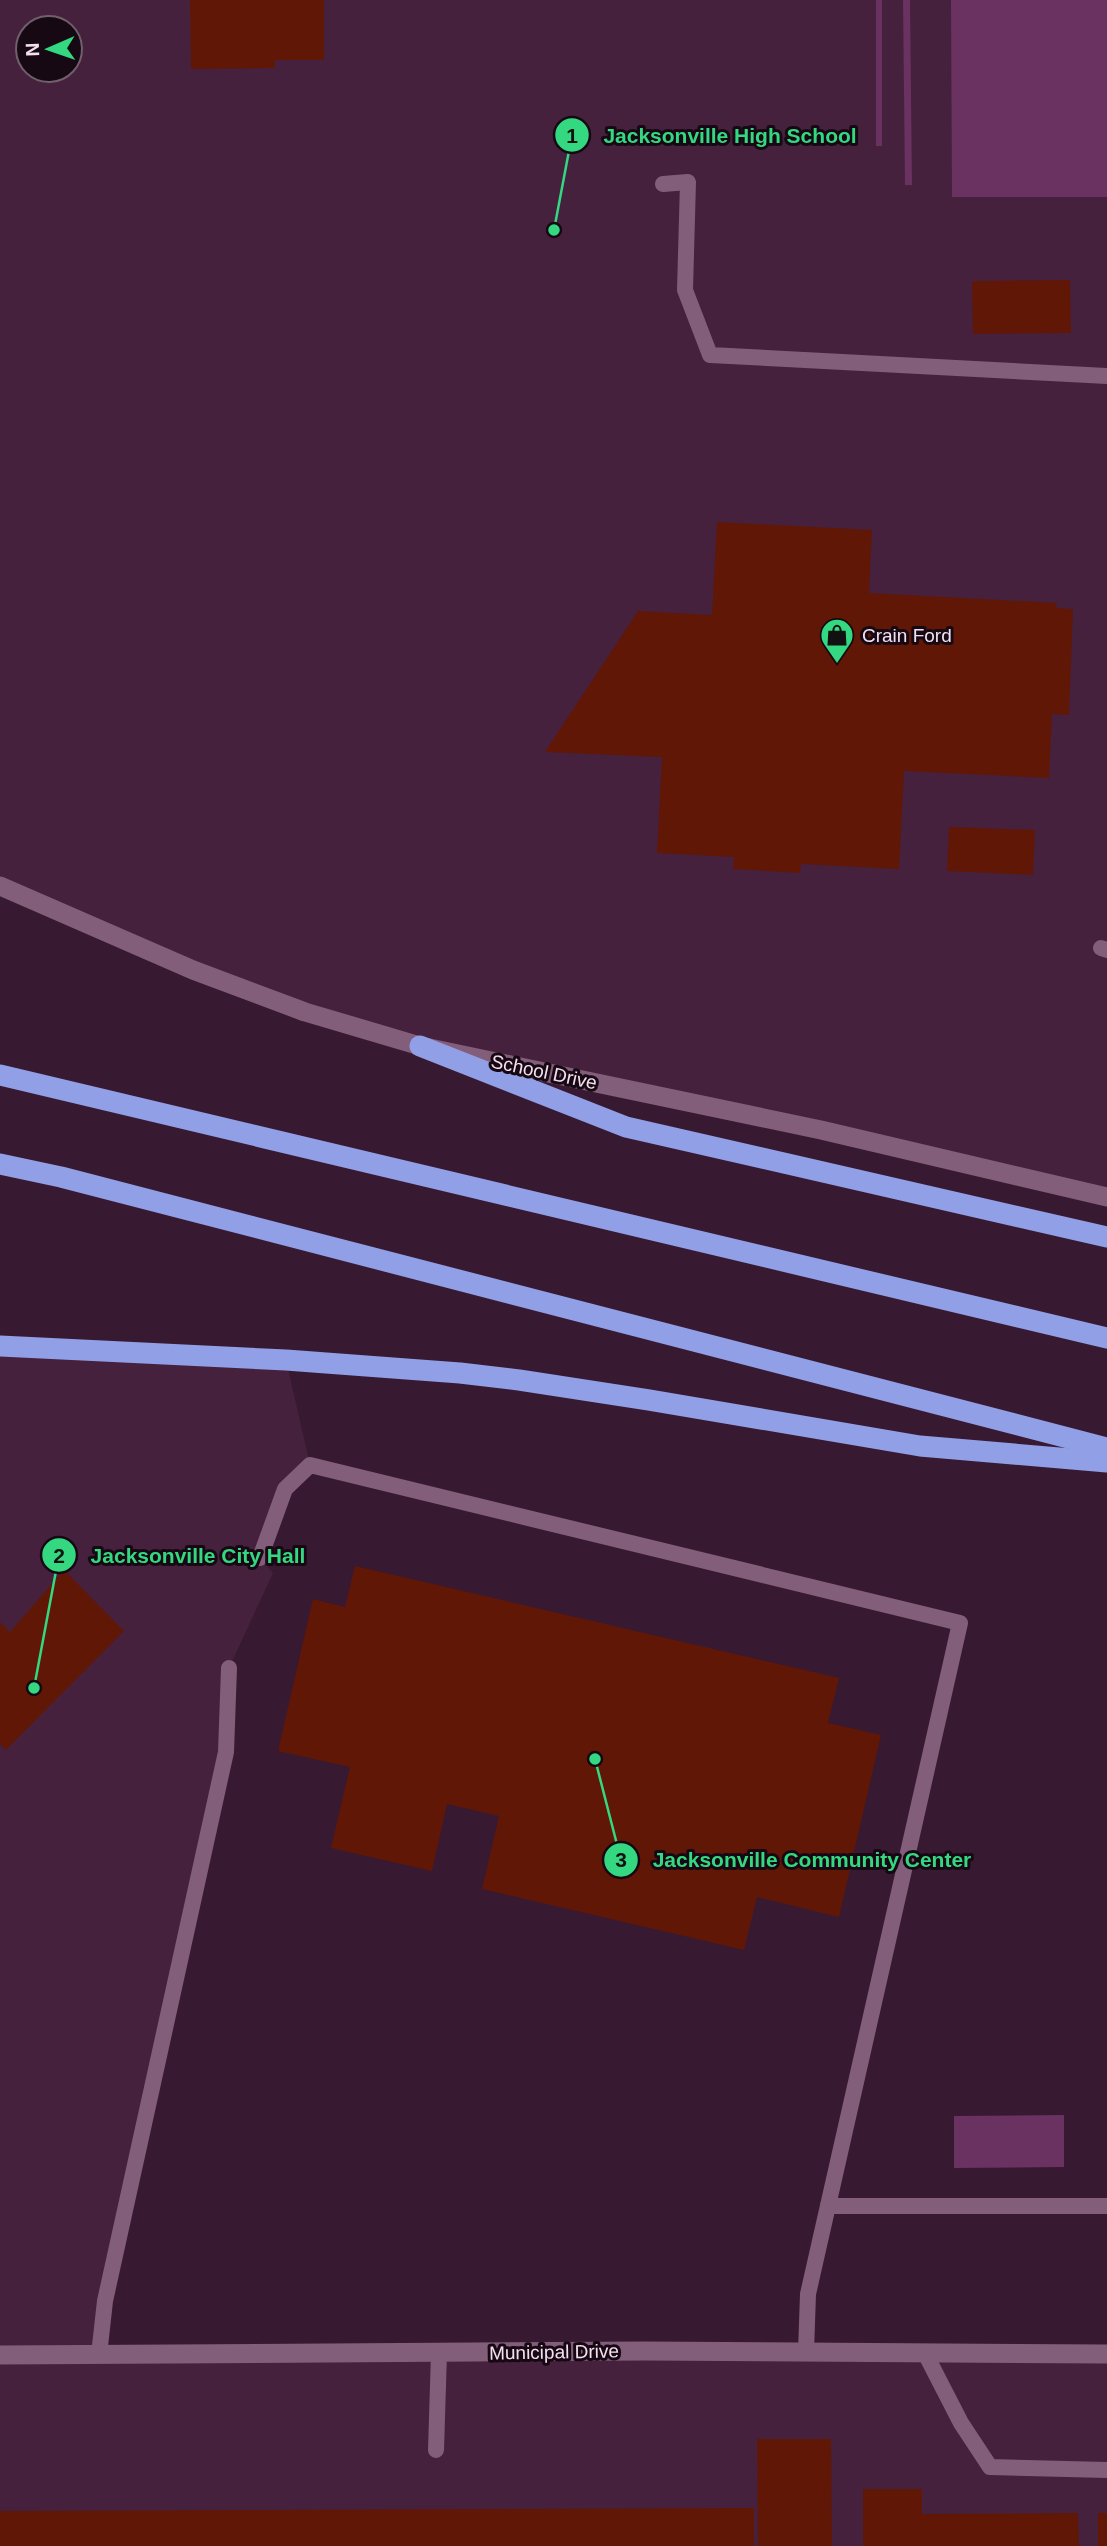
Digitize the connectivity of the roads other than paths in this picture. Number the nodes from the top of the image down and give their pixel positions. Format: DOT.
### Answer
graph roads {
  1 [pos="663,184"];
  2 [pos="1107,376"];
  3 [pos="0,886"];
  4 [pos="420,1046"];
  5 [pos="0,1075"];
  6 [pos="0,1164"];
  7 [pos="1107,1197"];
  8 [pos="1107,1237"];
  9 [pos="1107,1338"];
  10 [pos="0,1346"];
  11 [pos="1107,1448"];
  12 [pos="1107,1462"];
  13 [pos="260,1558"];
  14 [pos="229,1668"];
  15 [pos="828,2206"];
  16 [pos="1107,2206"];
  17 [pos="806,2352"];
  18 [pos="439,2353"];
  19 [pos="925,2353"];
  20 [pos="1107,2354"];
  21 [pos="0,2355"];
  22 [pos="99,2355"];
  23 [pos="436,2450"];
  24 [pos="1107,2470"];
  1 -- 2 [label="lane"];
  3 -- 4 [label="street, School Drive"];
  4 -- 7 [label="street, School Drive"];
  4 -- 8 [label="highway"];
  5 -- 9 [label="highway"];
  6 -- 11 [label="highway"];
  10 -- 12 [label="highway"];
  13 -- 15 [label="lane"];
  14 -- 22 [label="lane"];
  15 -- 16 [label="lane"];
  15 -- 17 [label="lane"];
  17 -- 18 [label="street, Municipal Drive"];
  17 -- 19 [label="street, Municipal Drive"];
  18 -- 22 [label="street, Municipal Drive"];
  18 -- 23 [label="lane"];
  19 -- 20 [label="street, Municipal Drive"];
  19 -- 24 [label="lane"];
  21 -- 22 [label="street, Municipal Drive"];
}
